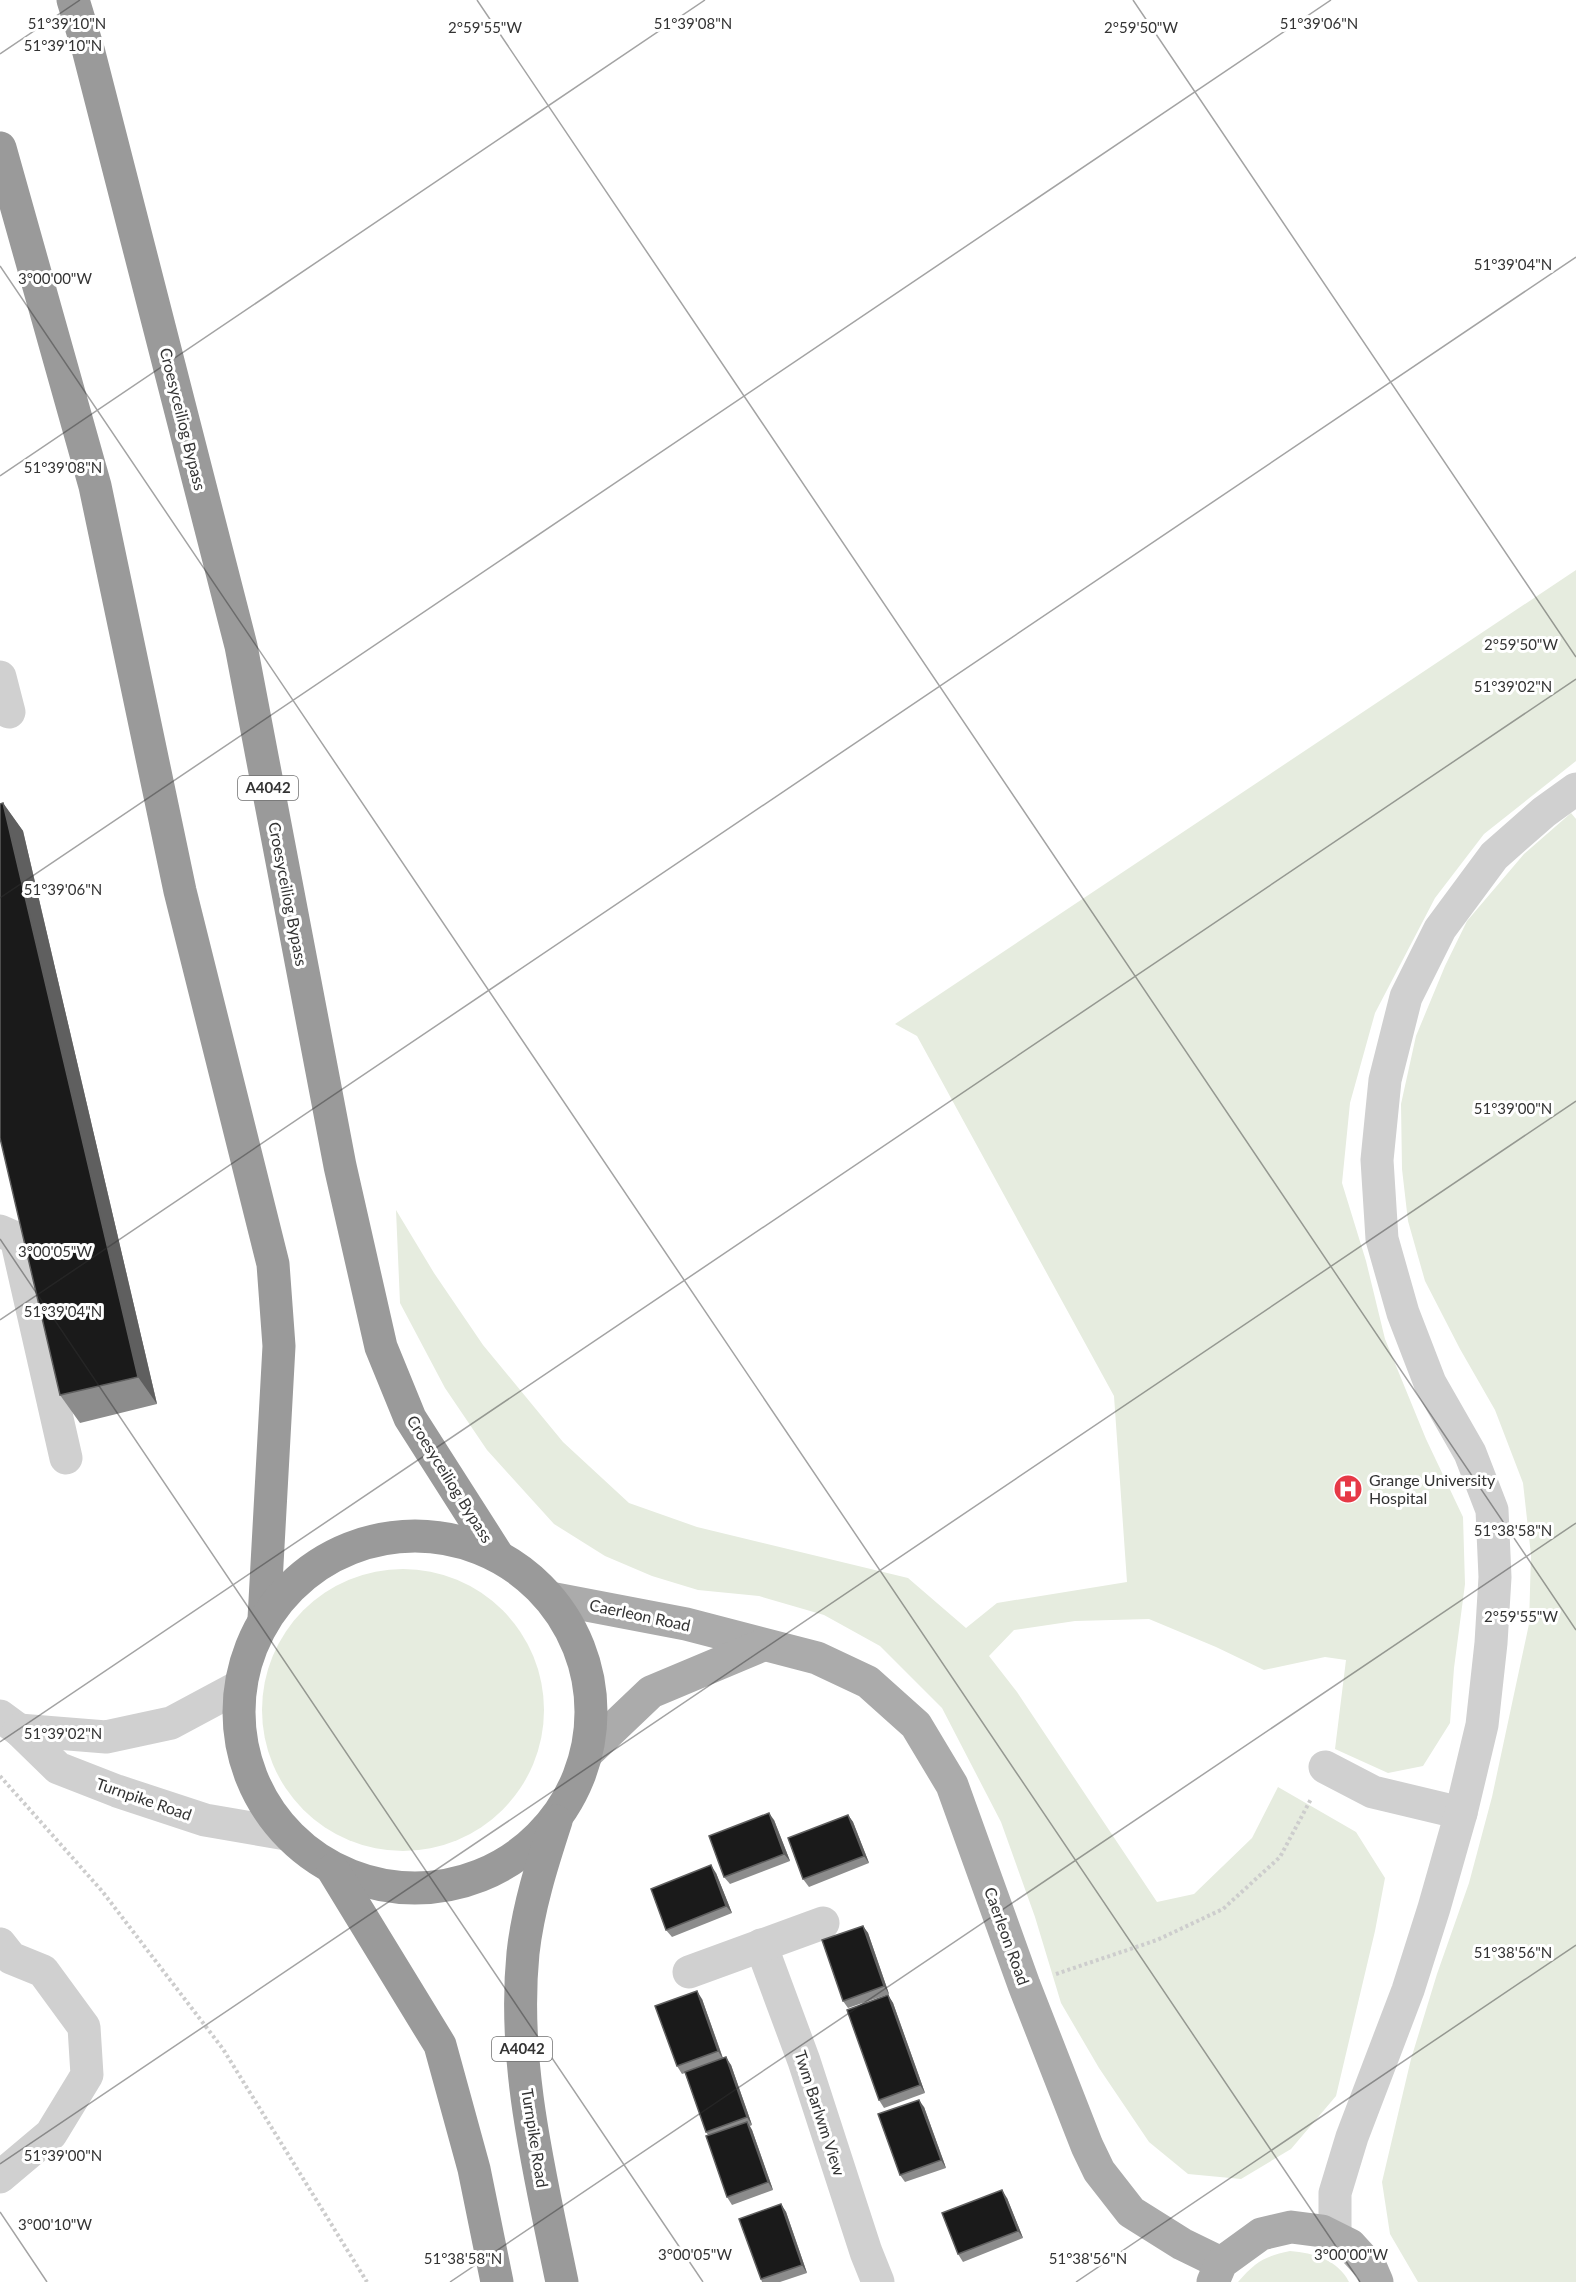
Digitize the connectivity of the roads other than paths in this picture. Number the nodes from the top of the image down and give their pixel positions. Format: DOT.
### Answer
graph roads {
  1 [pos="73,0"];
  2 [pos="0,148"];
  3 [pos="0,677"];
  4 [pos="9,712"];
  5 [pos="1576,789"];
  6 [pos="0,1231"];
  7 [pos="66,1458"];
  8 [pos="498,1556"];
  9 [pos="550,1598"];
  10 [pos="264,1619"];
  11 [pos="763,1645"];
  12 [pos="240,1686"];
  13 [pos="9,1723"];
  14 [pos="588,1752"];
  15 [pos="1325,1767"];
  16 [pos="1461,1813"];
  17 [pos="558,1816"];
  18 [pos="286,1834"];
  19 [pos="333,1870"];
  20 [pos="823,1923"];
  21 [pos="0,1944"];
  22 [pos="761,1945"];
  23 [pos="689,1972"];
  24 [pos="0,2177"];
  25 [pos="1335,2238"];
  26 [pos="1217,2272"];
  27 [pos="497,2282"];
  28 [pos="562,2282"];
  29 [pos="878,2282"];
  30 [pos="1377,2282"];
  1 -- 8 [label="highway, Croesyceiliog Bypass / A4042"];
  2 -- 10 [label="highway"];
  3 -- 4 [label="street"];
  5 -- 16 [label="street"];
  6 -- 7 [label="street"];
  8 -- 9 [label="highway"];
  8 -- 10 [label="highway"];
  9 -- 11 [label="main road, Caerleon Road"];
  9 -- 14 [label="highway"];
  10 -- 12 [label="highway"];
  11 -- 14 [label="main road"];
  11 -- 26 [label="main road, Caerleon Road"];
  12 -- 13 [label="street, Turnpike Road"];
  12 -- 18 [label="highway"];
  13 -- 18 [label="street, Turnpike Road"];
  14 -- 17 [label="highway"];
  15 -- 16 [label="street"];
  16 -- 25 [label="street"];
  17 -- 19 [label="highway"];
  17 -- 28 [label="highway, Turnpike Road / A4042"];
  18 -- 19 [label="highway"];
  19 -- 27 [label="highway"];
  20 -- 22 [label="street"];
  21 -- 24 [label="street"];
  22 -- 23 [label="street"];
  22 -- 29 [label="street, Twm Barlwm View"];
  25 -- 26 [label="main road, Caerleon Road"];
  25 -- 30 [label="main road, Caerleon Road"];
}
